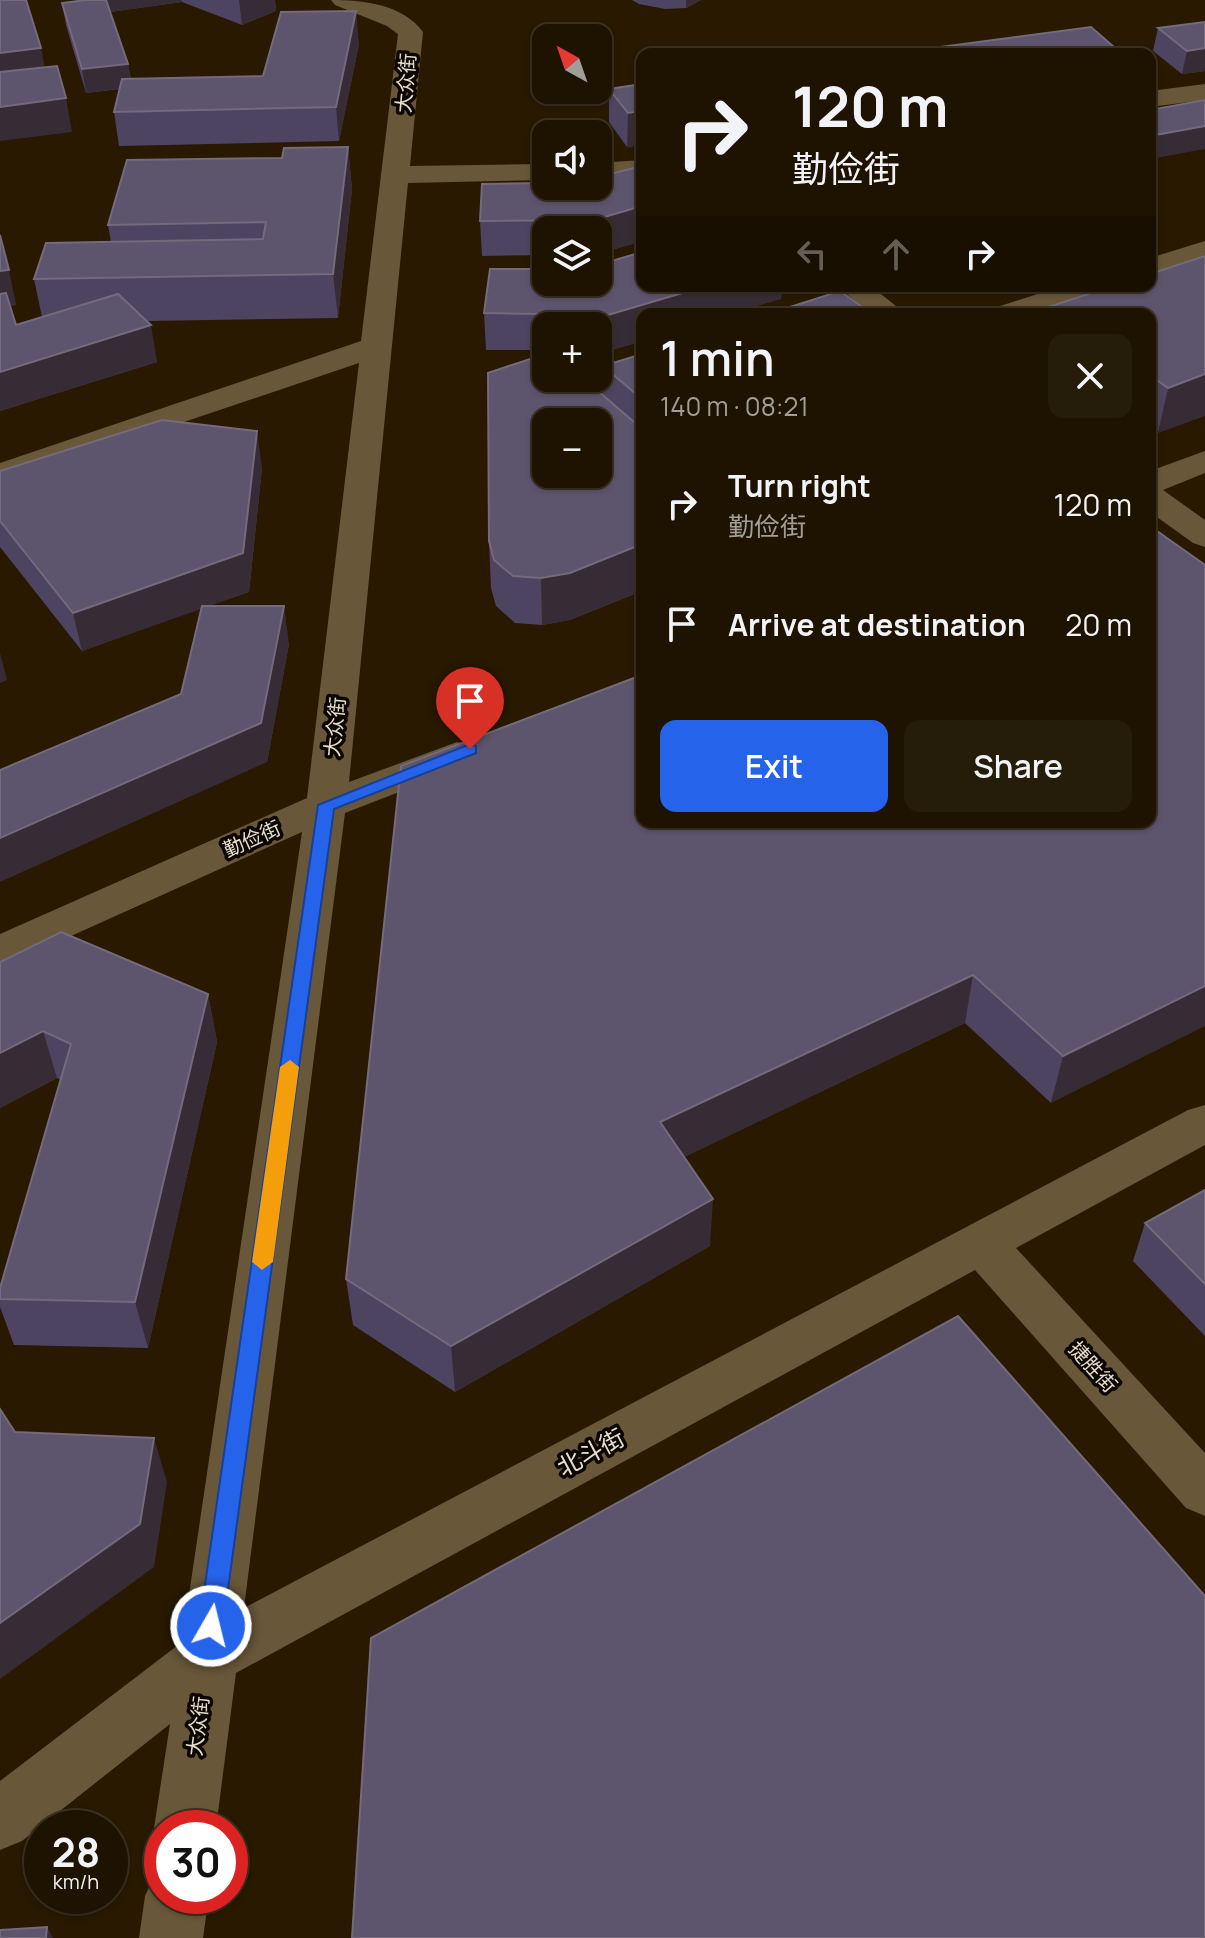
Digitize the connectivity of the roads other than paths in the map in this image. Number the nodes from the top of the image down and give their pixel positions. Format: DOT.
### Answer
graph roads {
  1 [pos="343,0"];
  2 [pos="1205,92"];
  3 [pos="1156,98"];
  4 [pos="636,168"];
  5 [pos="612,170"];
  6 [pos="532,172"];
  7 [pos="397,175"];
  8 [pos="1205,250"];
  9 [pos="1156,266"];
  10 [pos="860,292"];
  11 [pos="1073,292"];
  12 [pos="883,308"];
  13 [pos="1024,308"];
  14 [pos="375,347"];
  15 [pos="1205,461"];
  16 [pos="0,474"];
  17 [pos="1156,481"];
  18 [pos="1156,500"];
  19 [pos="1205,536"];
  20 [pos="499,738"];
  21 [pos="326,805"];
  22 [pos="0,952"];
  23 [pos="1205,1123"];
  24 [pos="981,1243"];
  25 [pos="1205,1491"];
  26 [pos="207,1658"];
  27 [pos="187,1810"];
  28 [pos="0,1819"];
  29 [pos="174,1914"];
  30 [pos="171,1938"];
  1 -- 7 [label="street, 大众街"];
  2 -- 3 [label="street"];
  4 -- 5 [label="street"];
  6 -- 7 [label="street"];
  7 -- 14 [label="street, 大众街"];
  8 -- 9 [label="street"];
  10 -- 12 [label="street"];
  11 -- 13 [label="street"];
  14 -- 16 [label="street"];
  14 -- 21 [label="street, 大众街"];
  15 -- 17 [label="street"];
  18 -- 19 [label="street"];
  20 -- 21 [label="street, 勤俭街"];
  21 -- 22 [label="street, 勤俭街"];
  21 -- 26 [label="street, 大众街"];
  23 -- 24 [label="street, 北斗街"];
  24 -- 25 [label="street, 捷胜街"];
  24 -- 26 [label="street, 北斗街"];
  26 -- 27 [label="street, 大众街"];
  26 -- 28 [label="street, 北斗街"];
  29 -- 30 [label="street"];
}
